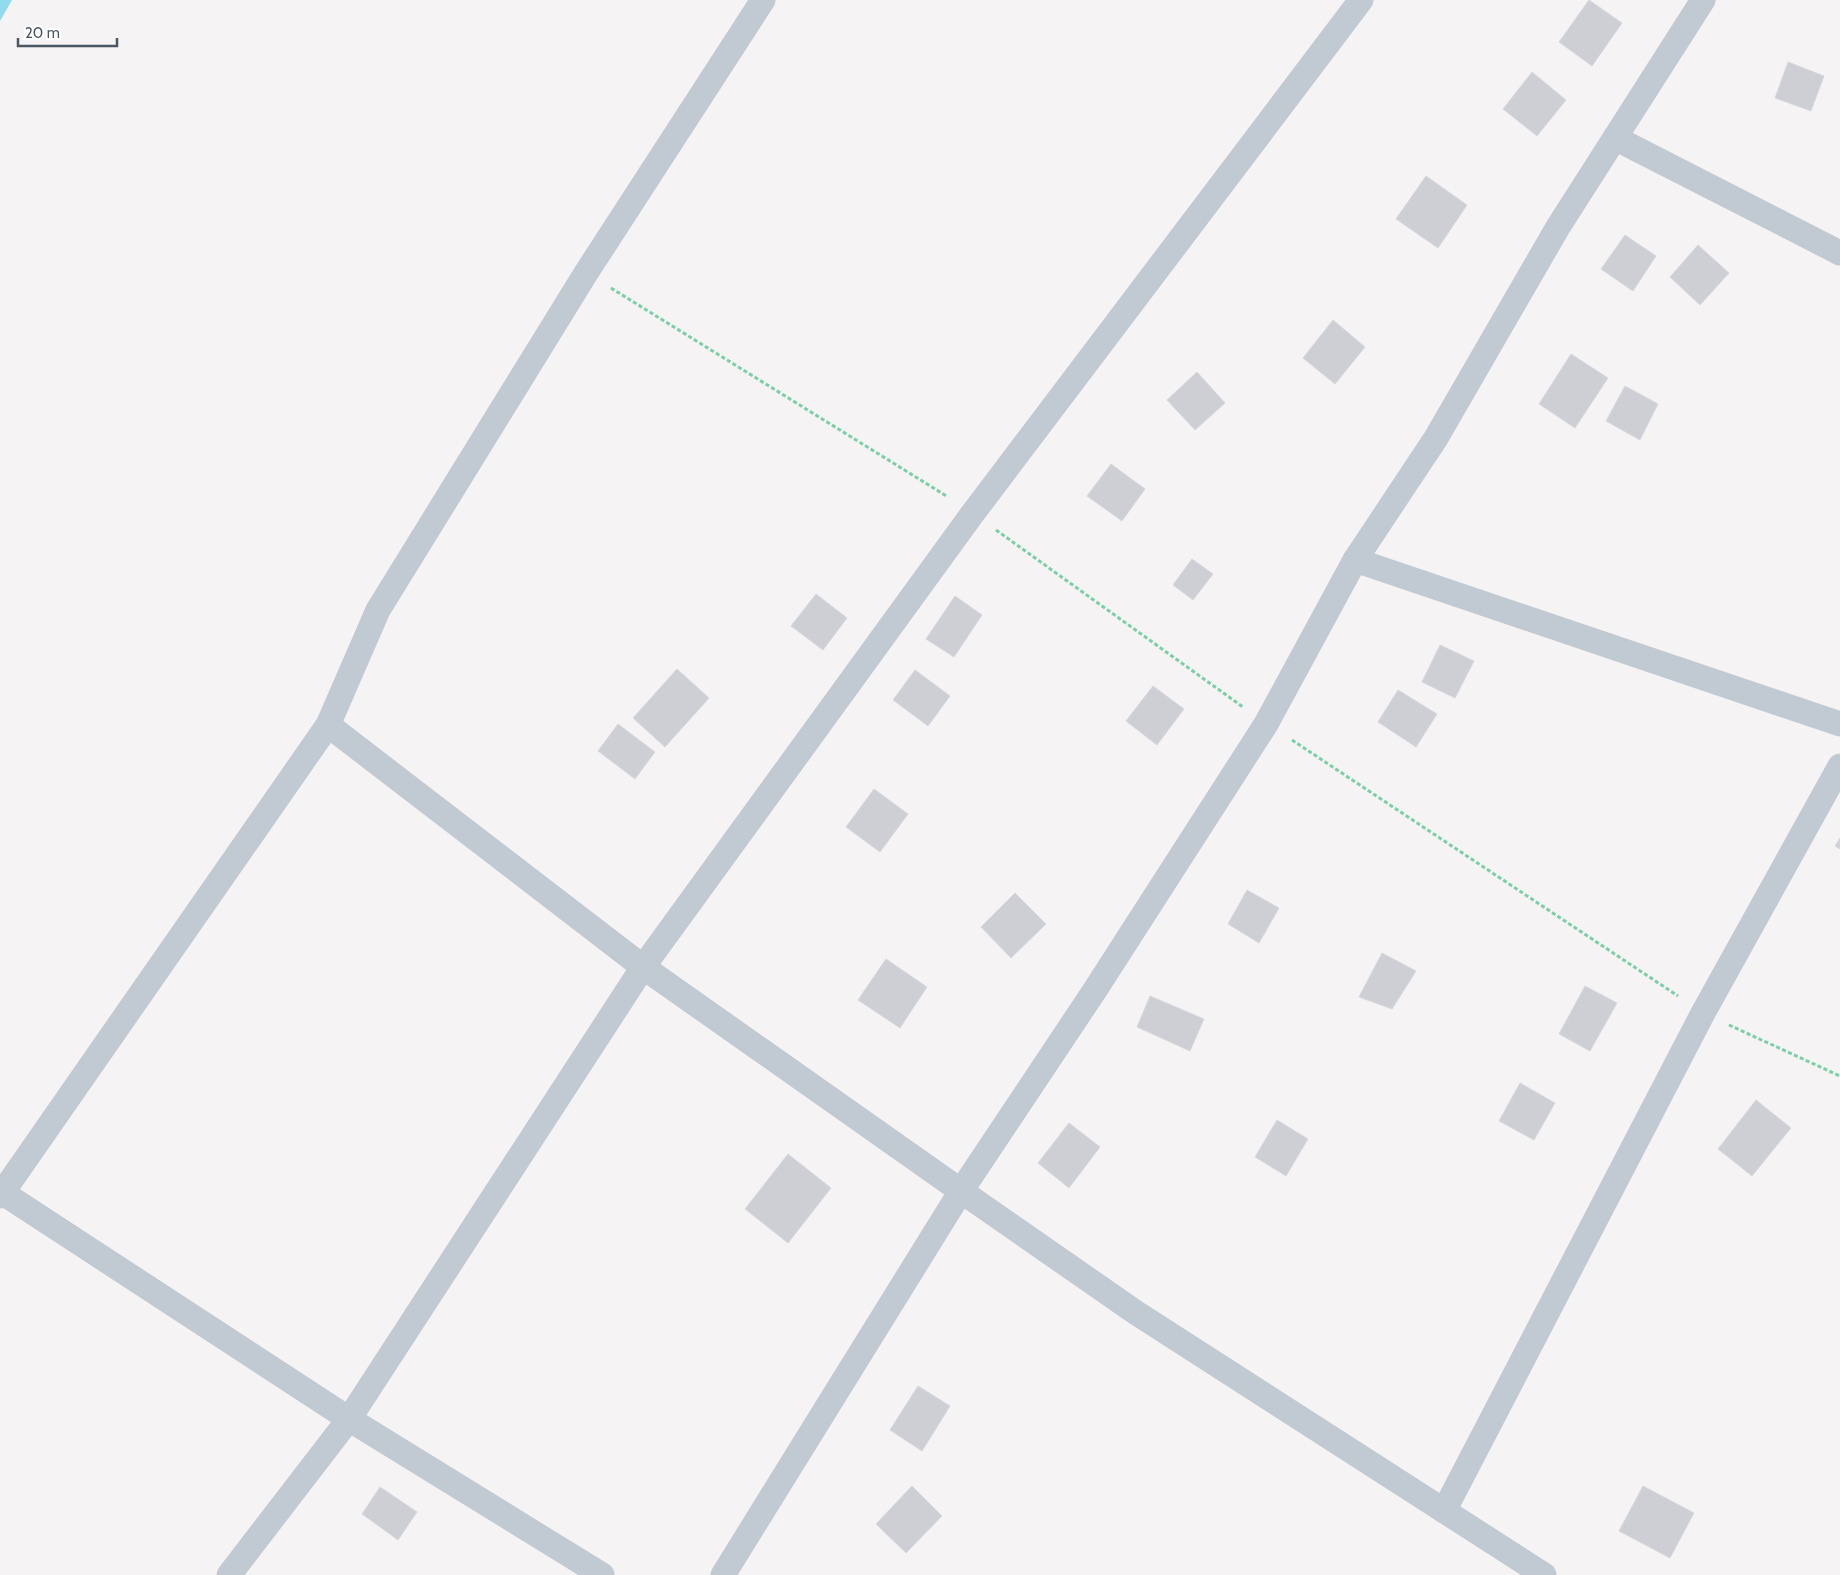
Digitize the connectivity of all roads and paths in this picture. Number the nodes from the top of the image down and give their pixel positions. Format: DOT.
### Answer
graph roads {
  1 [pos="763,0"];
  2 [pos="1361,0"];
  3 [pos="1703,0"];
  4 [pos="1615,138"];
  5 [pos="1840,253"];
  6 [pos="586,273"];
  7 [pos="973,513"];
  8 [pos="1356,560"];
  9 [pos="1266,724"];
  10 [pos="1840,724"];
  11 [pos="328,725"];
  12 [pos="1840,766"];
  13 [pos="643,967"];
  14 [pos="1703,1012"];
  15 [pos="1840,1076"];
  16 [pos="961,1191"];
  17 [pos="1,1195"];
  18 [pos="349,1419"];
  19 [pos="1444,1511"];
  20 [pos="229,1575"];
  21 [pos="602,1575"];
  22 [pos="723,1575"];
  23 [pos="1544,1575"];
  1 -- 6 [label="street"];
  2 -- 7 [label="street"];
  3 -- 4 [label="street"];
  4 -- 5 [label="street"];
  4 -- 8 [label="street"];
  6 -- 7 [label="path"];
  6 -- 11 [label="street"];
  7 -- 9 [label="path"];
  7 -- 13 [label="street"];
  8 -- 9 [label="street"];
  8 -- 10 [label="street"];
  9 -- 14 [label="path"];
  9 -- 16 [label="street"];
  11 -- 13 [label="street"];
  11 -- 17 [label="street"];
  12 -- 14 [label="street"];
  13 -- 16 [label="street"];
  13 -- 18 [label="street"];
  14 -- 15 [label="path"];
  14 -- 19 [label="street"];
  16 -- 19 [label="street"];
  16 -- 22 [label="street"];
  17 -- 18 [label="street"];
  18 -- 20 [label="street"];
  18 -- 21 [label="street"];
  19 -- 23 [label="street"];
}
